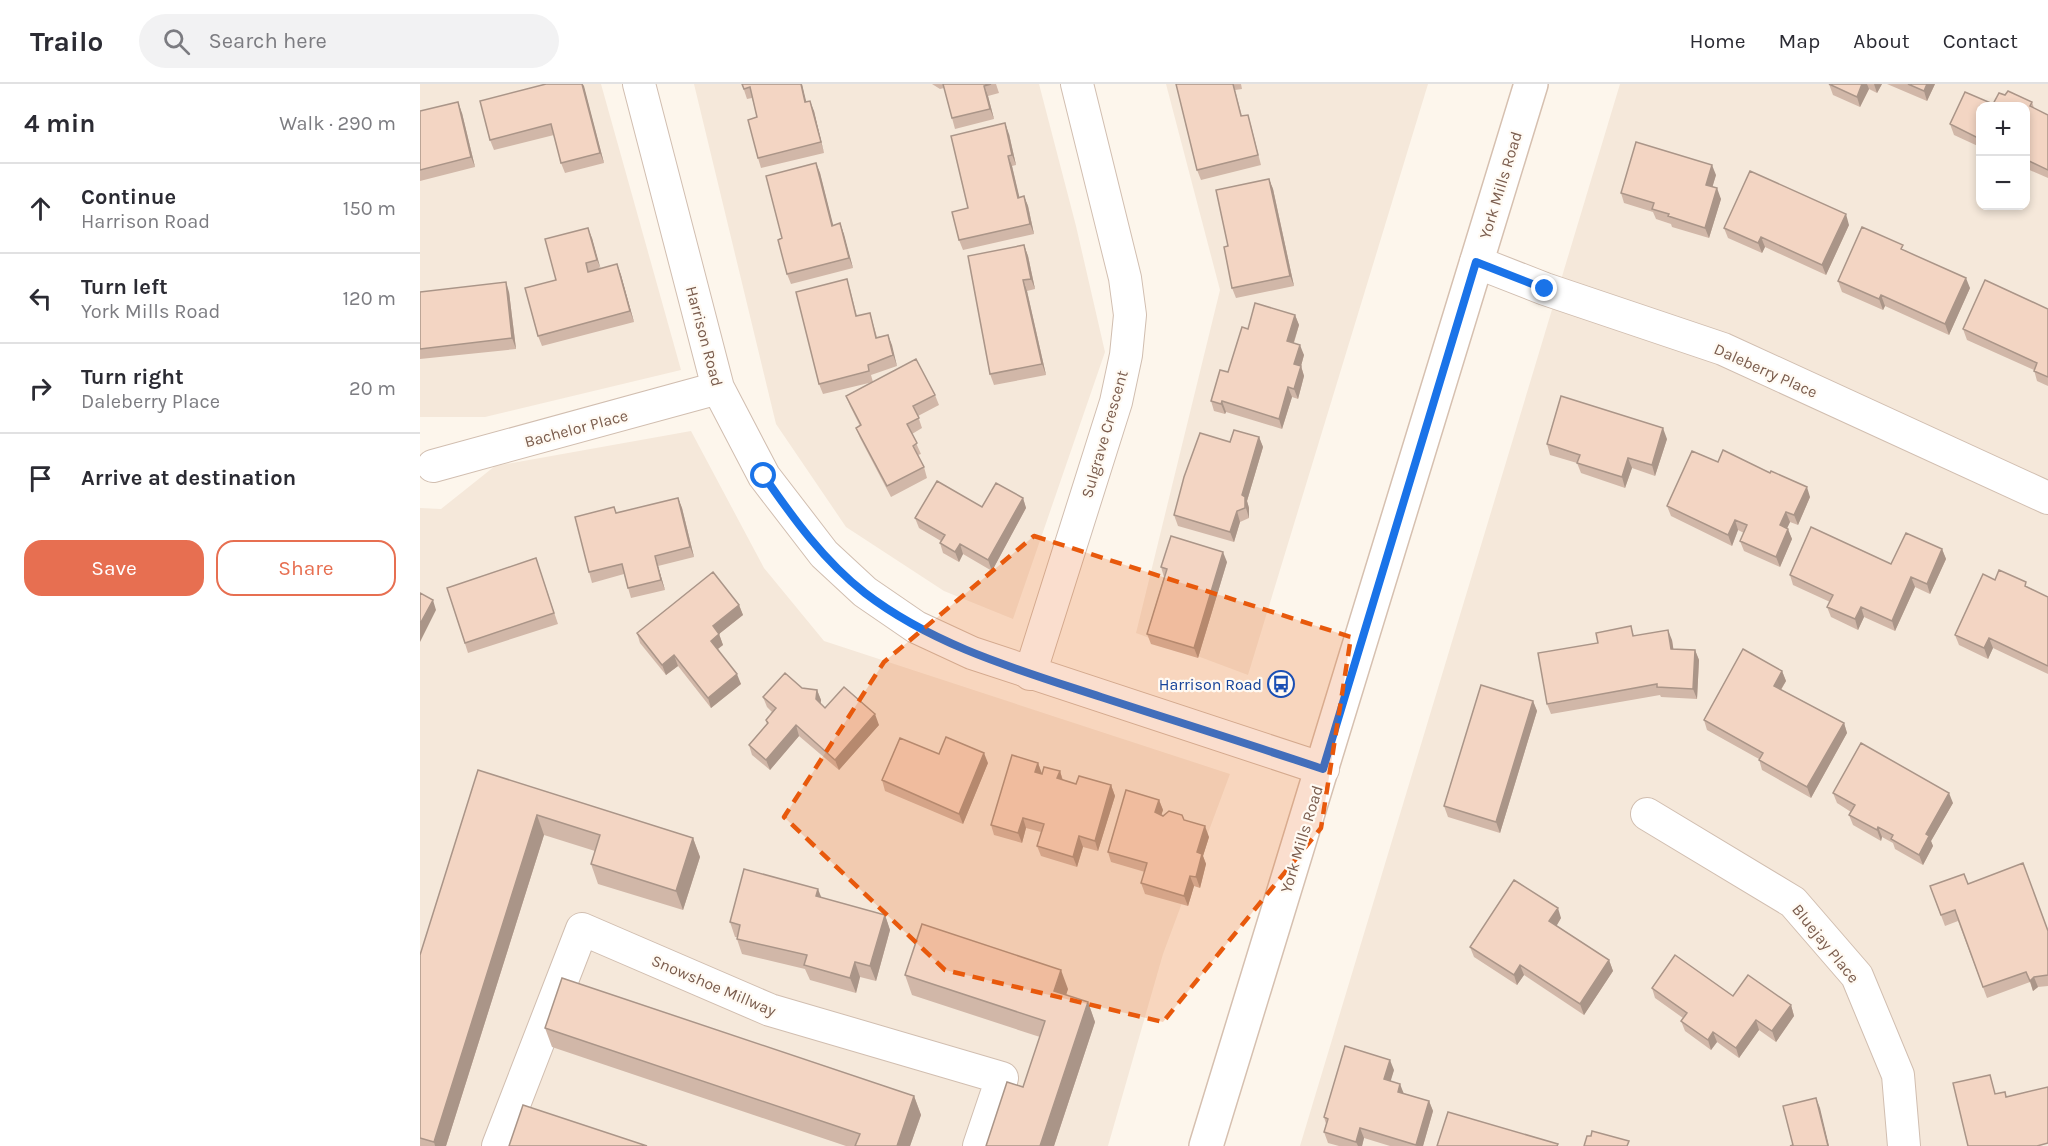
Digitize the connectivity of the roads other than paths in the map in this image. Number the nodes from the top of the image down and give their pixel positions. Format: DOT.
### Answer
graph roads {
  1 [pos="639,84"];
  2 [pos="1077,84"];
  3 [pos="1531,84"];
  4 [pos="1476,262"];
  5 [pos="718,387"];
  6 [pos="433,466"];
  7 [pos="2048,498"];
  8 [pos="1030,674"];
  9 [pos="1323,769"];
  10 [pos="1647,814"];
  11 [pos="498,1146"];
  12 [pos="979,1146"];
  13 [pos="1206,1146"];
  14 [pos="1904,1146"];
  1 -- 5 [label="street, Harrison Road"];
  2 -- 8 [label="street, Sulgrave Crescent"];
  3 -- 4 [label="main road, York Mills Road"];
  4 -- 7 [label="street, Daleberry Place"];
  4 -- 9 [label="main road, York Mills Road"];
  5 -- 6 [label="street, Bachelor Place"];
  5 -- 8 [label="street, Harrison Road"];
  8 -- 9 [label="street, Harrison Road"];
  9 -- 13 [label="main road, York Mills Road"];
  10 -- 14 [label="street, Bluejay Place"];
  11 -- 12 [label="street, Snowshoe Millway"];
}
